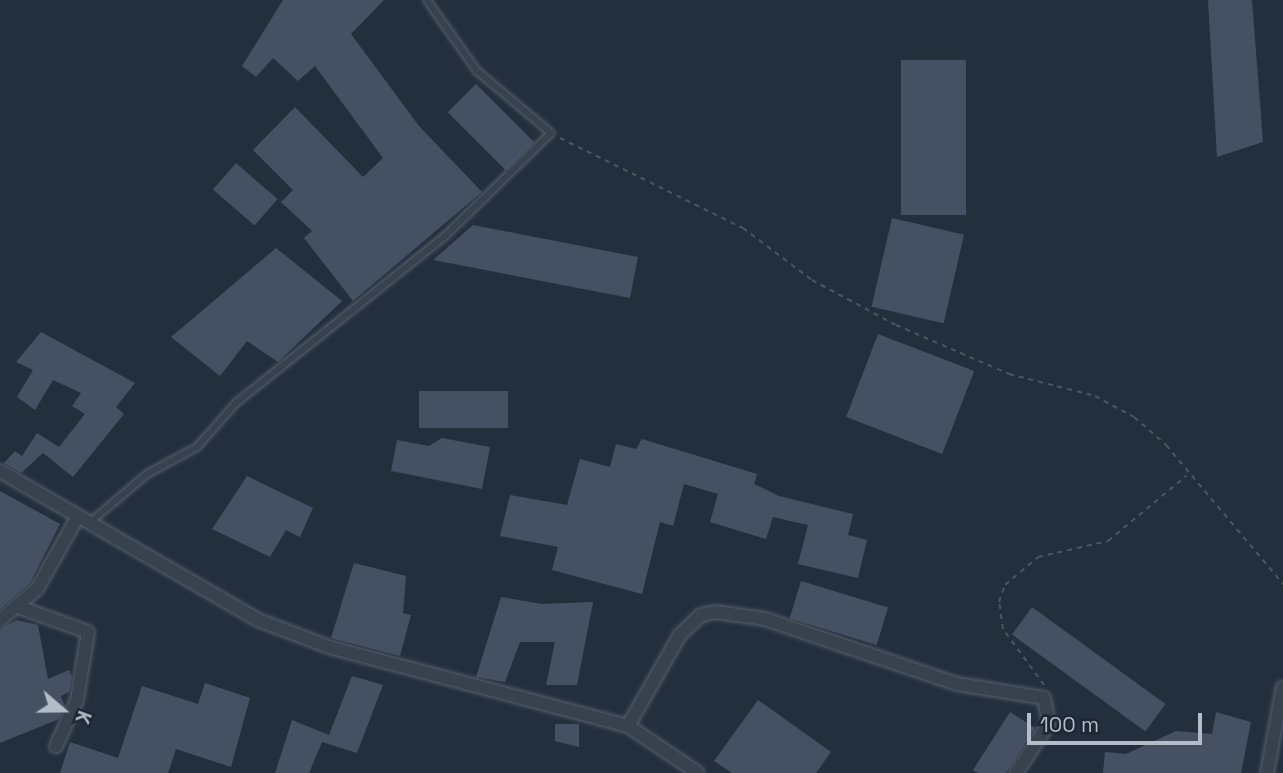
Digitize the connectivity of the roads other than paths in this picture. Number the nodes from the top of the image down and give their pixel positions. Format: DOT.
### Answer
graph roads {
  1 [pos="427,0"];
  2 [pos="0,471"];
  3 [pos="82,521"];
  4 [pos="21,608"];
  5 [pos="0,620"];
  6 [pos="1283,687"];
  7 [pos="628,726"];
  8 [pos="56,746"];
  9 [pos="698,773"];
  10 [pos="1016,773"];
  11 [pos="1267,773"];
  1 -- 3 [label="lane"];
  2 -- 3 [label="street"];
  3 -- 4 [label="street"];
  3 -- 7 [label="street"];
  4 -- 5 [label="street"];
  4 -- 8 [label="street"];
  6 -- 11 [label="street"];
  7 -- 9 [label="street"];
  7 -- 10 [label="street"];
}
